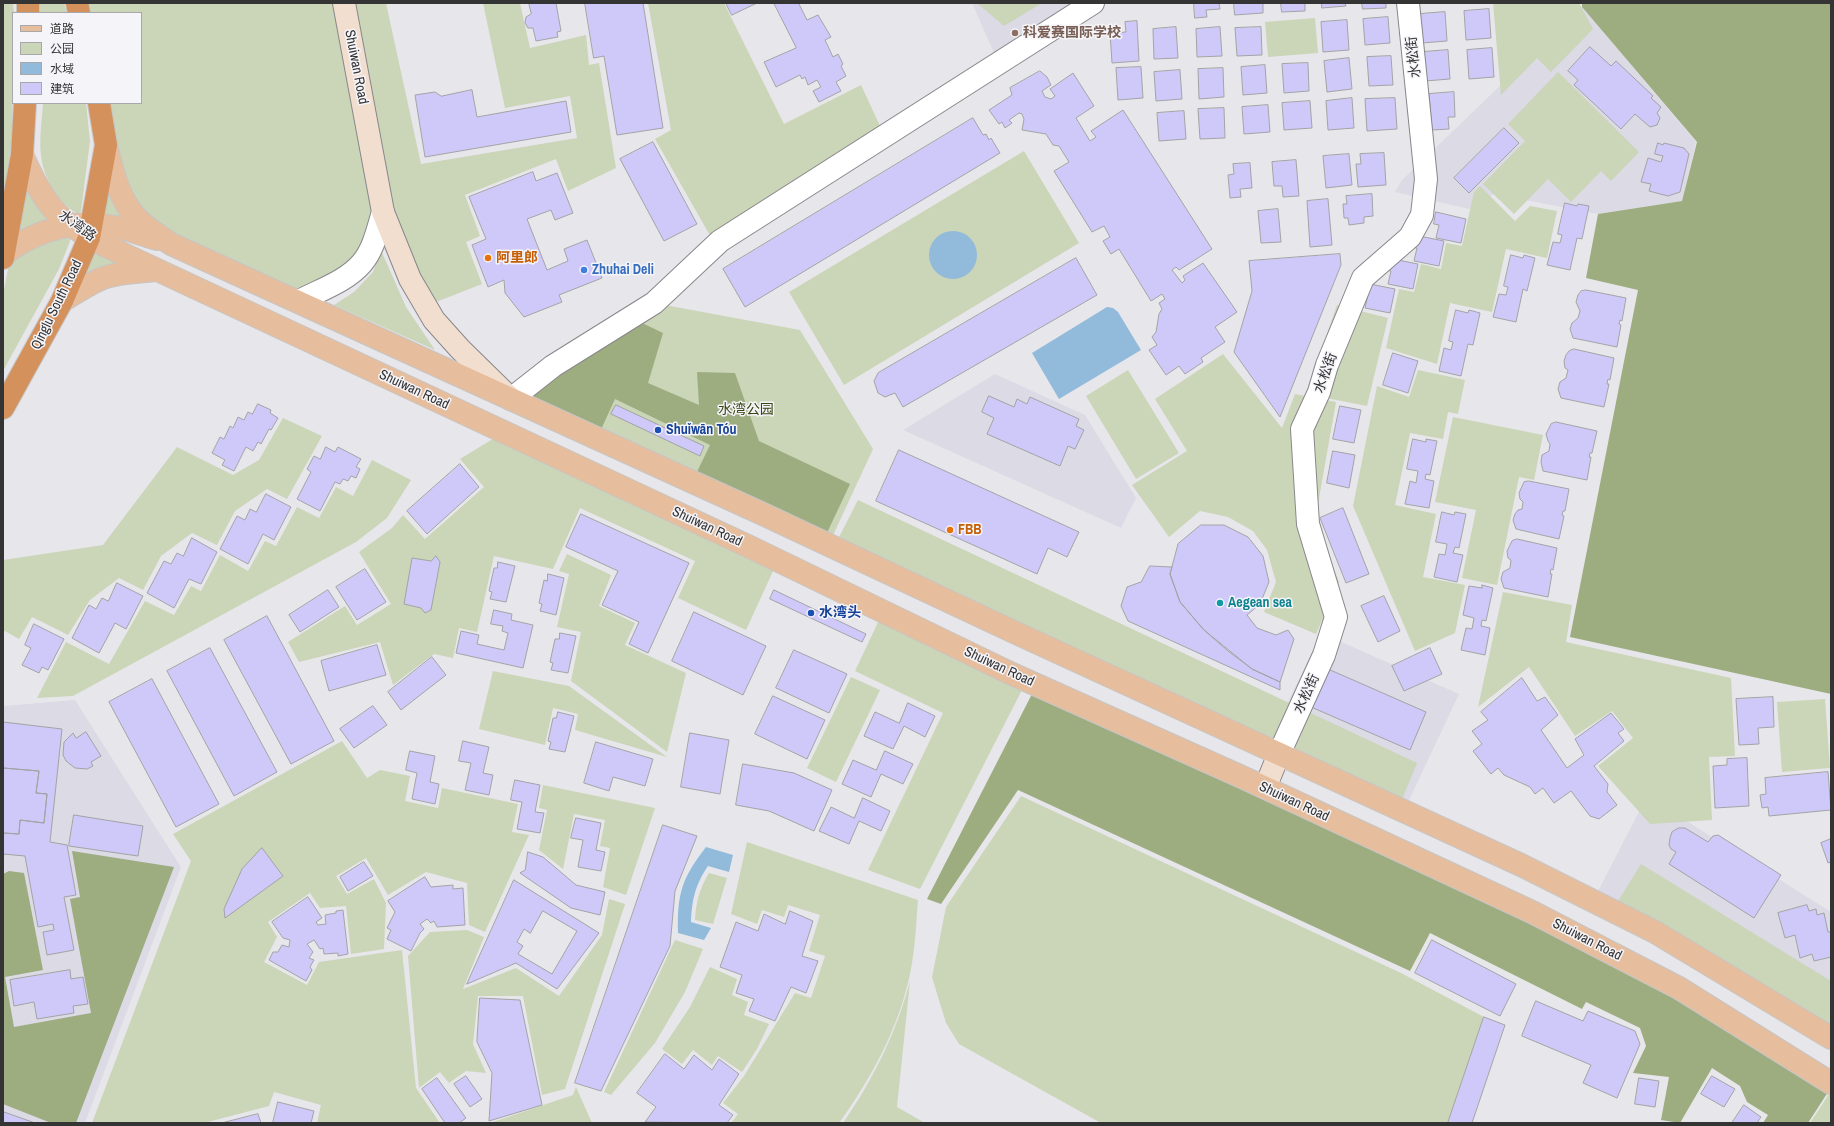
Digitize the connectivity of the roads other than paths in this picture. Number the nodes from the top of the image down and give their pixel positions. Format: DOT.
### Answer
graph roads {
  1 [pos="344,3"];
  2 [pos="1093,3"];
  3 [pos="1408,3"];
  4 [pos="25,104"];
  5 [pos="99,104"];
  6 [pos="106,145"];
  7 [pos="22,155"];
  8 [pos="383,212"];
  9 [pos="84,229"];
  10 [pos="171,244"];
  11 [pos="3,256"];
  12 [pos="157,270"];
  13 [pos="62,301"];
  14 [pos="299,301"];
  15 [pos="511,399"];
  16 [pos="3,408"];
  17 [pos="1279,754"];
  18 [pos="1265,788"];
  19 [pos="1831,1038"];
  20 [pos="1831,1083"];
  1 -- 8 [label="street, Shuiwan Road"];
  2 -- 15 [label="street"];
  3 -- 17 [label="street, 水松街"];
  4 -- 7 [label="highway"];
  5 -- 6 [label="highway, Qinglu South Road"];
  6 -- 9 [label="highway, Qinglu South Road"];
  6 -- 10 [label="main road, Shuiwan Road"];
  7 -- 9 [label="main road, 水湾路"];
  7 -- 11 [label="highway"];
  8 -- 14 [label="street"];
  8 -- 15 [label="street, Shuiwan Road"];
  9 -- 10 [label="main road"];
  9 -- 11 [label="main road"];
  9 -- 12 [label="main road, 水湾路"];
  9 -- 13 [label="highway, Qinglu South Road"];
  10 -- 14 [label="main road, Shuiwan Road"];
  12 -- 13 [label="main road"];
  12 -- 18 [label="main road, Shuiwan Road"];
  13 -- 16 [label="highway, Qinglu South Road"];
  14 -- 15 [label="main road, Shuiwan Road"];
  15 -- 17 [label="main road, Shuiwan Road"];
  17 -- 18 [label="street"];
  17 -- 19 [label="main road, Shuiwan Road"];
  18 -- 20 [label="main road, Shuiwan Road"];
}
